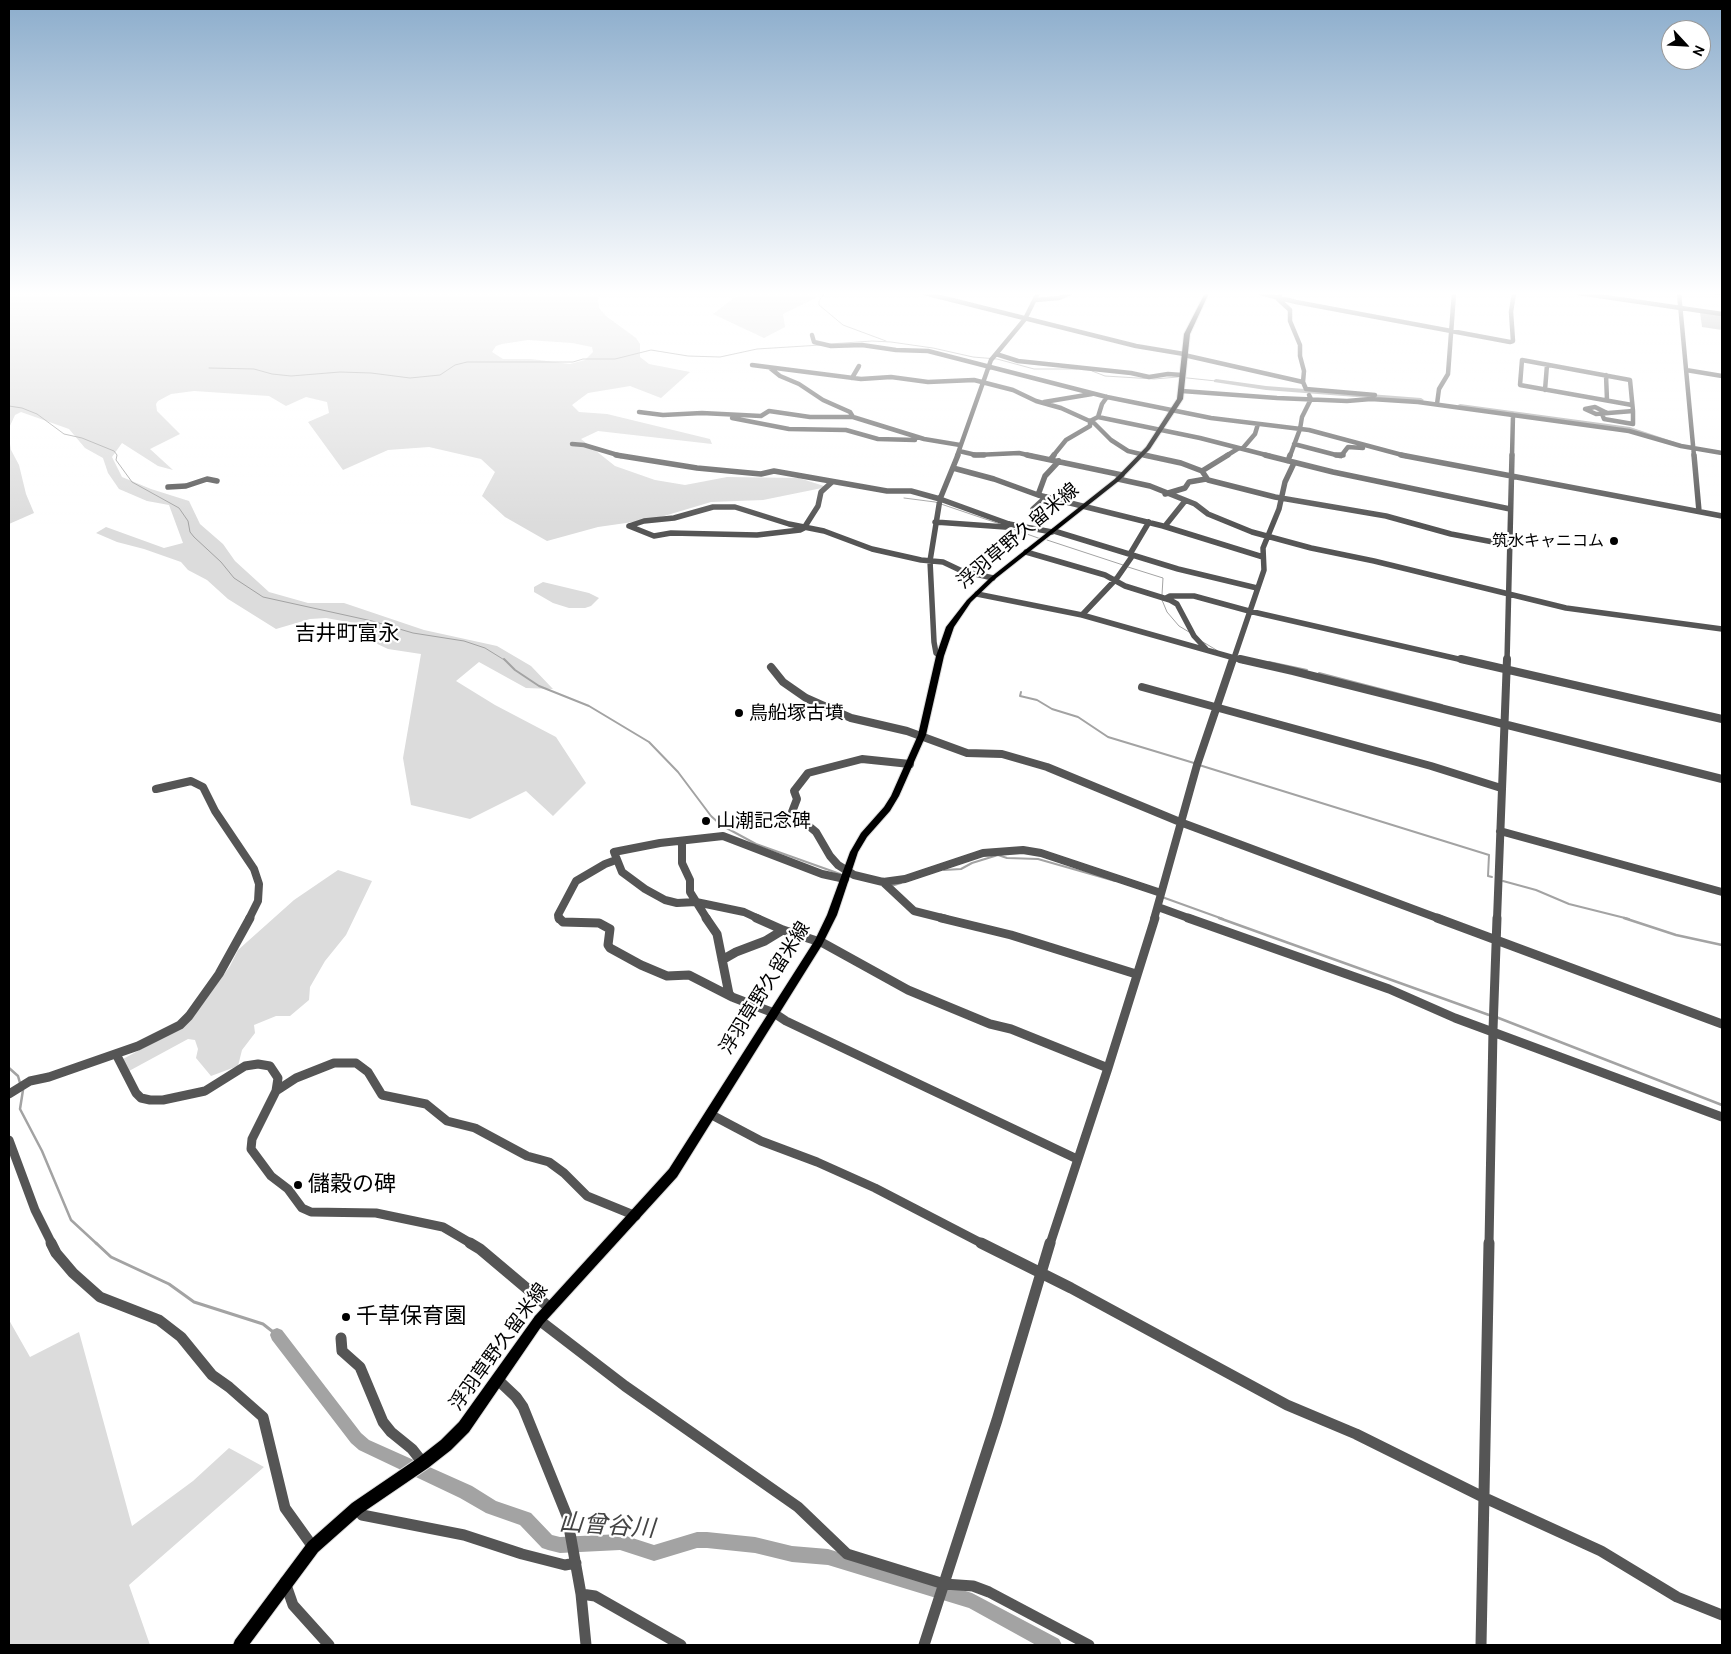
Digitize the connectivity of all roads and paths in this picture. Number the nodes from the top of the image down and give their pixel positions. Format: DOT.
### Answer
graph roads {
  1 [pos="773,370"];
  2 [pos="788,370"];
  3 [pos="857,370"];
  4 [pos="988,370"];
  5 [pos="1001,370"];
  6 [pos="1112,370"];
  7 [pos="1183,370"];
  8 [pos="1251,370"];
  9 [pos="1304,370"];
  10 [pos="1448,370"];
  11 [pos="1521,370"];
  12 [pos="1547,370"];
  13 [pos="1578,370"];
  14 [pos="1686,370"];
  15 [pos="1687,370"];
  16 [pos="1606,375"];
  17 [pos="1722,376"];
  18 [pos="1182,377"];
  19 [pos="852,378"];
  20 [pos="1303,382"];
  21 [pos="984,383"];
  22 [pos="1545,390"];
  23 [pos="1182,391"];
  24 [pos="1307,391"];
  25 [pos="1094,394"];
  26 [pos="1107,397"];
  27 [pos="1311,399"];
  28 [pos="1607,400"];
  29 [pos="1041,402"];
  30 [pos="1437,402"];
  31 [pos="1632,405"];
  32 [pos="769,406"];
  33 [pos="1172,410"];
  34 [pos="1633,411"];
  35 [pos="639,412"];
  36 [pos="773,412"];
  37 [pos="1602,414"];
  38 [pos="1609,414"];
  39 [pos="723,415"];
  40 [pos="1513,415"];
  41 [pos="828,417"];
  42 [pos="853,417"];
  43 [pos="1098,417"];
  44 [pos="1546,418"];
  45 [pos="1090,421"];
  46 [pos="1258,424"];
  47 [pos="1300,428"];
  48 [pos="813,429"];
  49 [pos="1160,430"];
  50 [pos="924,439"];
  51 [pos="572,444"];
  52 [pos="1294,444"];
  53 [pos="1693,446"];
  54 [pos="1372,447"];
  55 [pos="960,448"];
  56 [pos="1241,448"];
  57 [pos="1722,453"];
  58 [pos="1142,454"];
  59 [pos="1051,459"];
  60 [pos="1059,461"];
  61 [pos="1291,462"];
  62 [pos="953,468"];
  63 [pos="1202,471"];
  64 [pos="1511,475"];
  65 [pos="1120,477"];
  66 [pos="1206,479"];
  67 [pos="217,481"];
  68 [pos="832,482"];
  69 [pos="168,487"];
  70 [pos="1165,494"];
  71 [pos="1038,495"];
  72 [pos="1046,497"];
  73 [pos="1281,498"];
  74 [pos="1185,501"];
  75 [pos="939,502"];
  76 [pos="1085,506"];
  77 [pos="1033,509"];
  78 [pos="1510,509"];
  79 [pos="1698,511"];
  80 [pos="1722,516"];
  81 [pos="935,522"];
  82 [pos="1149,522"];
  83 [pos="1007,526"];
  84 [pos="1165,526"];
  85 [pos="804,528"];
  86 [pos="1053,531"];
  87 [pos="1268,536"];
  88 [pos="1509,545"];
  89 [pos="1026,552"];
  90 [pos="1131,554"];
  91 [pos="1263,557"];
  92 [pos="930,561"];
  93 [pos="993,578"];
  94 [pos="1114,580"];
  95 [pos="1257,588"];
  96 [pos="977,594"];
  97 [pos="1508,594"];
  98 [pos="1163,597"];
  99 [pos="1249,611"];
  100 [pos="1082,615"];
  101 [pos="1722,629"];
  102 [pos="1207,650"];
  103 [pos="1234,655"];
  104 [pos="940,656"];
  105 [pos="770,667"];
  106 [pos="1506,669"];
  107 [pos="1142,687"];
  108 [pos="1216,706"];
  109 [pos="1722,719"];
  110 [pos="1505,724"];
  111 [pos="922,735"];
  112 [pos="910,764"];
  113 [pos="1722,779"];
  114 [pos="1502,788"];
  115 [pos="156,789"];
  116 [pos="1180,822"];
  117 [pos="1500,831"];
  118 [pos="682,841"];
  119 [pos="616,860"];
  120 [pos="846,876"];
  121 [pos="883,882"];
  122 [pos="1722,892"];
  123 [pos="1161,893"];
  124 [pos="696,902"];
  125 [pos="1158,907"];
  126 [pos="783,930"];
  127 [pos="1495,940"];
  128 [pos="819,942"];
  129 [pos="722,960"];
  130 [pos="1136,974"];
  131 [pos="732,997"];
  132 [pos="774,1013"];
  133 [pos="1722,1024"];
  134 [pos="1493,1030"];
  135 [pos="116,1054"];
  136 [pos="1108,1068"];
  137 [pos="276,1091"];
  138 [pos="9,1094"];
  139 [pos="710,1114"];
  140 [pos="1722,1117"];
  141 [pos="9,1140"];
  142 [pos="1077,1159"];
  143 [pos="636,1216"];
  144 [pos="1040,1274"];
  145 [pos="550,1308"];
  146 [pos="539,1320"];
  147 [pos="341,1338"];
  148 [pos="498,1380"];
  149 [pos="416,1468"];
  150 [pos="1485,1498"];
  151 [pos="357,1508"];
  152 [pos="313,1547"];
  153 [pos="575,1557"];
  154 [pos="285,1582"];
  155 [pos="942,1589"];
  156 [pos="581,1594"];
  157 [pos="1722,1615"];
  158 [pos="240,1645"];
  159 [pos="328,1645"];
  160 [pos="586,1645"];
  161 [pos="681,1645"];
  162 [pos="924,1645"];
  163 [pos="1089,1645"];
  164 [pos="1481,1645"];
  1 -- 42 [label="street"];
  2 -- 19 [label="street"];
  3 -- 19 [label="street"];
  4 -- 21 [label="street"];
  5 -- 25 [label="street"];
  6 -- 18 [label="street"];
  7 -- 18 [label="main road, 浮羽草野久留米線"];
  8 -- 20 [label="street"];
  9 -- 20 [label="street"];
  10 -- 30 [label="street"];
  11 -- 22 [label="street"];
  12 -- 22 [label="street"];
  13 -- 16 [label="street"];
  14 -- 53 [label="street"];
  15 -- 17 [label="street"];
  16 -- 28 [label="street"];
  16 -- 31 [label="street"];
  18 -- 23 [label="main road, 浮羽草野久留米線"];
  19 -- 21 [label="street"];
  20 -- 24 [label="street"];
  21 -- 29 [label="street"];
  21 -- 55 [label="street"];
  22 -- 28 [label="street"];
  23 -- 27 [label="street"];
  23 -- 33 [label="main road, 浮羽草野久留米線"];
  24 -- 27 [label="street"];
  24 -- 30 [label="street"];
  25 -- 26 [label="street"];
  25 -- 29 [label="street"];
  26 -- 33 [label="street"];
  26 -- 43 [label="street"];
  27 -- 30 [label="street"];
  27 -- 47 [label="street"];
  28 -- 31 [label="street"];
  29 -- 45 [label="street"];
  30 -- 40 [label="street"];
  30 -- 44 [label="street"];
  31 -- 34 [label="street"];
  32 -- 36 [label="street"];
  33 -- 46 [label="street"];
  33 -- 49 [label="main road, 浮羽草野久留米線"];
  34 -- 37 [label="street"];
  34 -- 38 [label="street"];
  35 -- 39 [label="street"];
  36 -- 39 [label="street"];
  36 -- 41 [label="street"];
  37 -- 38 [label="street"];
  37 -- 38 [label="street"];
  39 -- 48 [label="street"];
  40 -- 44 [label="street"];
  40 -- 64 [label="street"];
  41 -- 42 [label="street"];
  41 -- 48 [label="street"];
  42 -- 50 [label="street"];
  43 -- 45 [label="street"];
  43 -- 49 [label="street"];
  44 -- 53 [label="street"];
  45 -- 58 [label="street"];
  45 -- 59 [label="street"];
  46 -- 47 [label="street"];
  46 -- 56 [label="street"];
  47 -- 52 [label="street"];
  47 -- 54 [label="street"];
  48 -- 50 [label="street"];
  49 -- 56 [label="street"];
  49 -- 58 [label="main road, 浮羽草野久留米線"];
  50 -- 55 [label="street"];
  51 -- 68 [label="street"];
  52 -- 54 [label="street"];
  52 -- 61 [label="street"];
  53 -- 57 [label="street"];
  53 -- 79 [label="street"];
  54 -- 64 [label="street"];
  55 -- 59 [label="street"];
  55 -- 62 [label="street"];
  56 -- 61 [label="street"];
  56 -- 63 [label="street"];
  58 -- 63 [label="street"];
  58 -- 65 [label="main road, 浮羽草野久留米線"];
  59 -- 60 [label="street"];
  60 -- 65 [label="street"];
  60 -- 71 [label="street"];
  61 -- 73 [label="street"];
  61 -- 78 [label="street"];
  62 -- 71 [label="street"];
  62 -- 75 [label="street"];
  63 -- 66 [label="street"];
  64 -- 78 [label="street"];
  64 -- 79 [label="street"];
  65 -- 70 [label="street"];
  65 -- 76 [label="main road, 浮羽草野久留米線"];
  66 -- 70 [label="street"];
  66 -- 73 [label="street"];
  67 -- 69 [label="street"];
  68 -- 75 [label="street"];
  68 -- 85 [label="street"];
  70 -- 74 [label="street"];
  71 -- 72 [label="street"];
  72 -- 76 [label="street"];
  72 -- 77 [label="street"];
  73 -- 87 [label="street"];
  73 -- 88 [label="street"];
  74 -- 84 [label="street"];
  74 -- 87 [label="street"];
  75 -- 81 [label="street"];
  75 -- 83 [label="street"];
  76 -- 82 [label="street"];
  76 -- 86 [label="main road, 浮羽草野久留米線"];
  78 -- 88 [label="street"];
  79 -- 80 [label="street"];
  81 -- 83 [label="street"];
  81 -- 92 [label="street"];
  82 -- 84 [label="street"];
  82 -- 90 [label="street"];
  83 -- 86 [label="street"];
  84 -- 91 [label="street"];
  85 -- 85 [label="street"];
  85 -- 92 [label="street"];
  86 -- 89 [label="main road, 浮羽草野久留米線"];
  86 -- 90 [label="street"];
  87 -- 91 [label="street"];
  87 -- 97 [label="street"];
  88 -- 97 [label="street"];
  89 -- 93 [label="main road, 浮羽草野久留米線"];
  89 -- 94 [label="street"];
  90 -- 94 [label="street"];
  90 -- 95 [label="street"];
  91 -- 95 [label="street"];
  92 -- 93 [label="street"];
  92 -- 104 [label="street"];
  93 -- 96 [label="main road, 浮羽草野久留米線"];
  94 -- 98 [label="street"];
  94 -- 100 [label="street"];
  95 -- 99 [label="street"];
  96 -- 100 [label="street"];
  96 -- 104 [label="main road, 浮羽草野久留米線"];
  97 -- 101 [label="street"];
  97 -- 106 [label="street"];
  98 -- 99 [label="street"];
  98 -- 102 [label="street"];
  99 -- 103 [label="street"];
  99 -- 106 [label="street"];
  100 -- 102 [label="street"];
  102 -- 103 [label="street"];
  103 -- 108 [label="street"];
  103 -- 110 [label="street"];
  104 -- 111 [label="main road, 浮羽草野久留米線"];
  105 -- 111 [label="street"];
  106 -- 109 [label="street"];
  106 -- 110 [label="street"];
  107 -- 108 [label="street"];
  108 -- 114 [label="street"];
  108 -- 116 [label="street"];
  110 -- 113 [label="street"];
  110 -- 114 [label="street"];
  111 -- 112 [label="main road, 浮羽草野久留米線"];
  111 -- 116 [label="street"];
  112 -- 120 [label="main road, 浮羽草野久留米線"];
  112 -- 120 [label="street"];
  114 -- 117 [label="street"];
  115 -- 135 [label="street"];
  116 -- 123 [label="street"];
  116 -- 127 [label="street"];
  117 -- 122 [label="street"];
  117 -- 127 [label="street"];
  118 -- 119 [label="street"];
  118 -- 120 [label="street"];
  118 -- 124 [label="street"];
  119 -- 124 [label="street"];
  119 -- 131 [label="street"];
  120 -- 121 [label="street"];
  120 -- 128 [label="main road, 浮羽草野久留米線"];
  121 -- 123 [label="street"];
  121 -- 130 [label="street"];
  123 -- 125 [label="street"];
  124 -- 126 [label="street"];
  124 -- 129 [label="street"];
  125 -- 130 [label="street"];
  125 -- 134 [label="street"];
  126 -- 128 [label="street"];
  126 -- 129 [label="street"];
  127 -- 133 [label="street"];
  127 -- 134 [label="street"];
  128 -- 132 [label="main road, 浮羽草野久留米線"];
  128 -- 136 [label="street"];
  129 -- 131 [label="street"];
  130 -- 136 [label="street"];
  131 -- 132 [label="street"];
  132 -- 139 [label="main road, 浮羽草野久留米線"];
  132 -- 142 [label="street"];
  134 -- 140 [label="street"];
  134 -- 150 [label="street"];
  135 -- 137 [label="street"];
  135 -- 138 [label="street"];
  136 -- 142 [label="street"];
  137 -- 143 [label="street"];
  137 -- 145 [label="street"];
  139 -- 143 [label="main road, 浮羽草野久留米線"];
  139 -- 144 [label="street"];
  141 -- 152 [label="street"];
  142 -- 144 [label="street"];
  143 -- 145 [label="main road, 浮羽草野久留米線"];
  144 -- 150 [label="street"];
  144 -- 155 [label="street"];
  145 -- 146 [label="main road, 浮羽草野久留米線"];
  146 -- 148 [label="main road, 浮羽草野久留米線"];
  146 -- 155 [label="street"];
  147 -- 149 [label="street"];
  148 -- 149 [label="main road, 浮羽草野久留米線"];
  148 -- 153 [label="street"];
  149 -- 151 [label="main road, 浮羽草野久留米線"];
  150 -- 157 [label="street"];
  150 -- 164 [label="street"];
  151 -- 152 [label="main road, 浮羽草野久留米線"];
  151 -- 153 [label="street"];
  152 -- 154 [label="main road, 浮羽草野久留米線"];
  153 -- 156 [label="street"];
  154 -- 158 [label="main road, 浮羽草野久留米線"];
  154 -- 159 [label="street"];
  155 -- 162 [label="street"];
  155 -- 163 [label="street"];
  156 -- 160 [label="street"];
  156 -- 161 [label="street"];
}
